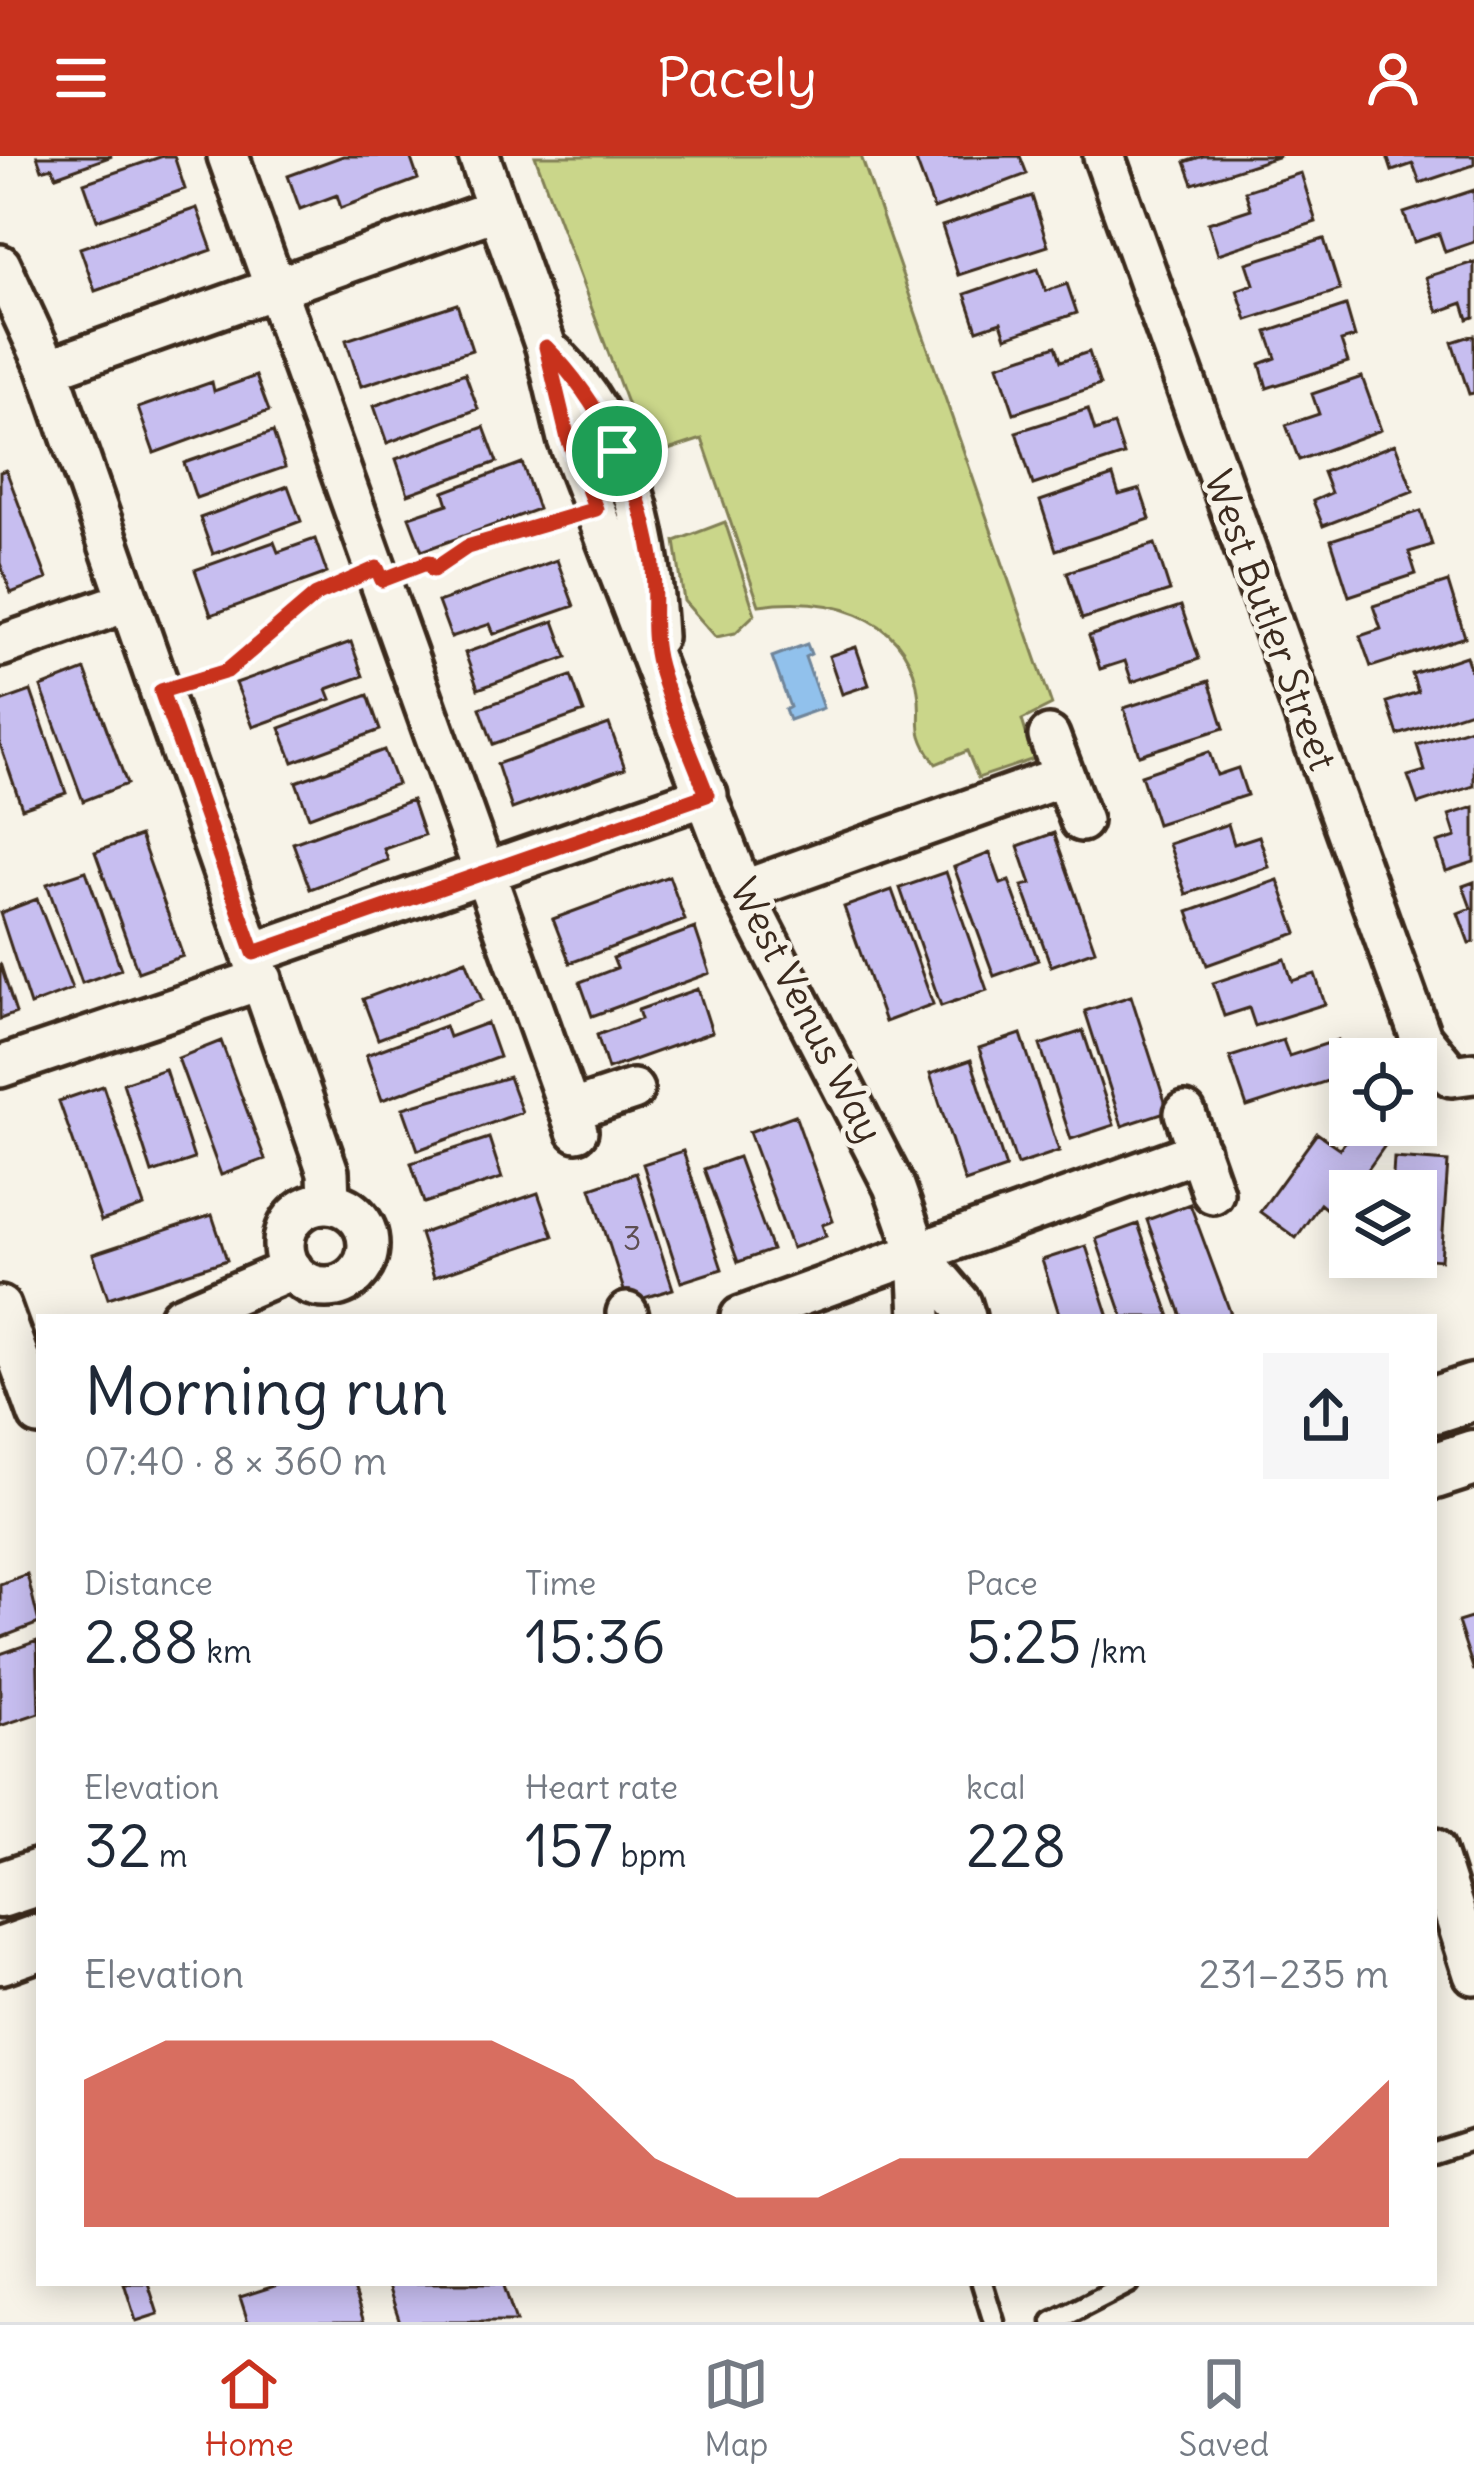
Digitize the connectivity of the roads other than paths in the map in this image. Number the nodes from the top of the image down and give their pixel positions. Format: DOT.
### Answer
graph roads {
  1 [pos="228,156"];
  2 [pos="479,156"];
  3 [pos="1104,156"];
  4 [pos="498,209"];
  5 [pos="0,265"];
  6 [pos="277,288"];
  7 [pos="546,347"];
  8 [pos="48,368"];
  9 [pos="129,601"];
  10 [pos="0,646"];
  11 [pos="657,662"];
  12 [pos="1049,736"];
  13 [pos="1064,776"];
  14 [pos="707,795"];
  15 [pos="1081,821"];
  16 [pos="486,874"];
  17 [pos="742,890"];
  18 [pos="258,966"];
  19 [pos="0,1067"];
  20 [pos="1463,1074"];
  21 [pos="633,1090"];
  22 [pos="1185,1113"];
  23 [pos="1198,1151"];
  24 [pos="1214,1193"];
  25 [pos="329,1203"];
  26 [pos="918,1254"];
  27 [pos="292,1269"];
  28 [pos="0,1307"];
  29 [pos="189,1314"];
  30 [pos="749,1314"];
  31 [pos="921,1314"];
  32 [pos="964,1314"];
  33 [pos="1474,1392"];
  34 [pos="1437,1404"];
  35 [pos="36,1407"];
  36 [pos="1474,1458"];
  37 [pos="1437,1470"];
  38 [pos="1437,1861"];
  39 [pos="36,1877"];
  40 [pos="0,1890"];
  41 [pos="36,1943"];
  42 [pos="0,1955"];
  43 [pos="1474,1974"];
  44 [pos="1474,2139"];
  45 [pos="1437,2151"];
  46 [pos="983,2286"];
  47 [pos="1123,2286"];
  48 [pos="994,2322"];
  49 [pos="1053,2322"];
  1 -- 6 [label="street"];
  2 -- 4 [label="street, West Venus Way"];
  3 -- 20 [label="street, West Butler Street"];
  4 -- 6 [label="street"];
  4 -- 7 [label="street, West Venus Way"];
  5 -- 8 [label="street"];
  6 -- 8 [label="street"];
  6 -- 16 [label="street"];
  7 -- 11 [label="street, West Venus Way"];
  7 -- 11 [label="street"];
  8 -- 9 [label="street"];
  9 -- 10 [label="street"];
  9 -- 18 [label="street"];
  11 -- 14 [label="street, West Venus Way"];
  12 -- 13 [label="street"];
  13 -- 15 [label="street"];
  13 -- 17 [label="street"];
  14 -- 16 [label="street"];
  14 -- 17 [label="street, West Venus Way"];
  16 -- 18 [label="street"];
  16 -- 21 [label="street"];
  17 -- 26 [label="street, West Venus Way"];
  18 -- 19 [label="street"];
  18 -- 25 [label="street"];
  22 -- 23 [label="street"];
  23 -- 24 [label="street"];
  23 -- 26 [label="street"];
  25 -- 27 [label="street"];
  25 -- 27 [label="street"];
  26 -- 30 [label="street"];
  26 -- 31 [label="street, West Venus Way"];
  26 -- 32 [label="street, West Venus Way"];
  27 -- 29 [label="street"];
  28 -- 35 [label="street"];
  33 -- 34 [label="main road"];
  36 -- 37 [label="main road"];
  38 -- 43 [label="street"];
  39 -- 40 [label="main road"];
  41 -- 42 [label="main road"];
  44 -- 45 [label="lane"];
  46 -- 48 [label="lane"];
  47 -- 49 [label="lane"];
}
